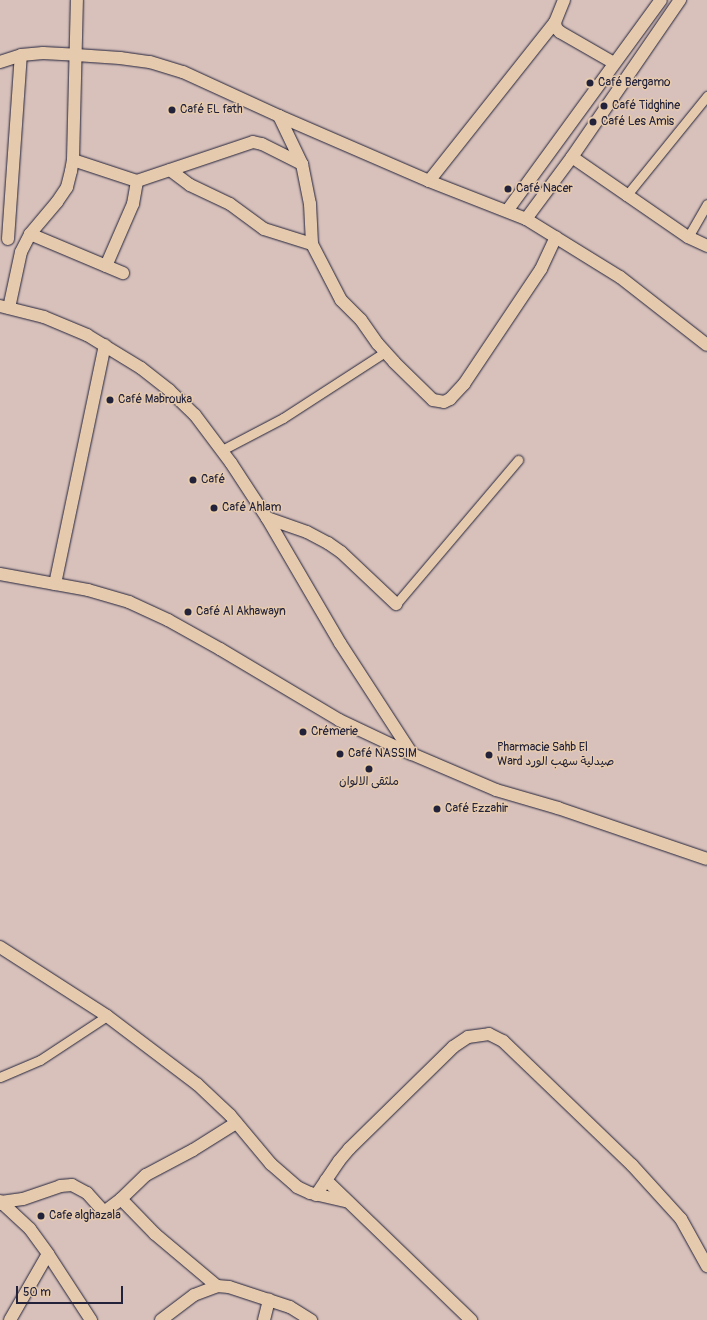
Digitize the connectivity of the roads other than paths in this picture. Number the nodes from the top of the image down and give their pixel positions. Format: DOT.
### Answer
graph roads {
  1 [pos="77,0"];
  2 [pos="564,0"];
  3 [pos="661,0"];
  4 [pos="680,0"];
  5 [pos="556,22"];
  6 [pos="76,54"];
  7 [pos="21,55"];
  8 [pos="0,62"];
  9 [pos="614,63"];
  10 [pos="707,96"];
  11 [pos="279,116"];
  12 [pos="572,157"];
  13 [pos="73,160"];
  14 [pos="302,164"];
  15 [pos="170,170"];
  16 [pos="137,181"];
  17 [pos="429,181"];
  18 [pos="6,194"];
  19 [pos="626,196"];
  20 [pos="707,204"];
  21 [pos="507,211"];
  22 [pos="526,219"];
  23 [pos="556,237"];
  24 [pos="688,237"];
  25 [pos="28,238"];
  26 [pos="4,239"];
  27 [pos="312,244"];
  28 [pos="707,246"];
  29 [pos="106,266"];
  30 [pos="123,273"];
  31 [pos="5,307"];
  32 [pos="105,345"];
  33 [pos="707,345"];
  34 [pos="385,352"];
  35 [pos="222,450"];
  36 [pos="518,460"];
  37 [pos="267,518"];
  38 [pos="0,574"];
  39 [pos="55,584"];
  40 [pos="396,604"];
  41 [pos="412,754"];
  42 [pos="707,859"];
  43 [pos="0,947"];
  44 [pos="107,1016"];
  45 [pos="0,1077"];
  46 [pos="236,1123"];
  47 [pos="326,1180"];
  48 [pos="316,1195"];
  49 [pos="121,1200"];
  50 [pos="0,1201"];
  51 [pos="348,1202"];
  52 [pos="48,1254"];
  53 [pos="707,1266"];
  54 [pos="217,1286"];
  55 [pos="269,1300"];
  56 [pos="11,1320"];
  57 [pos="91,1320"];
  58 [pos="161,1320"];
  59 [pos="264,1320"];
  60 [pos="311,1320"];
  61 [pos="471,1320"];
  1 -- 6 [label="street"];
  2 -- 5 [label="street"];
  3 -- 9 [label="street"];
  4 -- 12 [label="street"];
  5 -- 9 [label="street"];
  5 -- 17 [label="street"];
  6 -- 7 [label="street"];
  6 -- 11 [label="street"];
  6 -- 13 [label="street"];
  7 -- 8 [label="street"];
  7 -- 18 [label="street"];
  9 -- 21 [label="street"];
  10 -- 19 [label="street"];
  11 -- 14 [label="street"];
  11 -- 17 [label="street"];
  12 -- 19 [label="street"];
  12 -- 22 [label="street"];
  13 -- 16 [label="street"];
  13 -- 25 [label="street"];
  14 -- 15 [label="street"];
  14 -- 27 [label="street"];
  15 -- 16 [label="street"];
  15 -- 27 [label="street"];
  16 -- 29 [label="street"];
  17 -- 21 [label="street"];
  18 -- 26 [label="street"];
  19 -- 24 [label="street"];
  20 -- 24 [label="street"];
  21 -- 22 [label="street"];
  22 -- 23 [label="street"];
  23 -- 33 [label="street"];
  23 -- 34 [label="street"];
  24 -- 28 [label="street"];
  25 -- 26 [label="street"];
  25 -- 29 [label="street"];
  25 -- 31 [label="street"];
  27 -- 34 [label="street"];
  29 -- 30 [label="street"];
  31 -- 32 [label="street"];
  32 -- 35 [label="street"];
  32 -- 39 [label="street"];
  34 -- 35 [label="street"];
  35 -- 37 [label="street"];
  36 -- 40 [label="street"];
  37 -- 40 [label="street"];
  37 -- 41 [label="street"];
  38 -- 39 [label="street"];
  39 -- 41 [label="street"];
  41 -- 42 [label="street"];
  43 -- 44 [label="street"];
  44 -- 45 [label="street"];
  44 -- 46 [label="street"];
  46 -- 48 [label="street"];
  46 -- 49 [label="street"];
  47 -- 48 [label="street"];
  47 -- 51 [label="street"];
  47 -- 53 [label="street"];
  48 -- 51 [label="street"];
  49 -- 50 [label="street"];
  49 -- 54 [label="street"];
  50 -- 52 [label="street"];
  51 -- 61 [label="street"];
  52 -- 56 [label="street"];
  52 -- 57 [label="street"];
  54 -- 55 [label="street"];
  54 -- 58 [label="street"];
  55 -- 59 [label="street"];
  55 -- 60 [label="street"];
}
